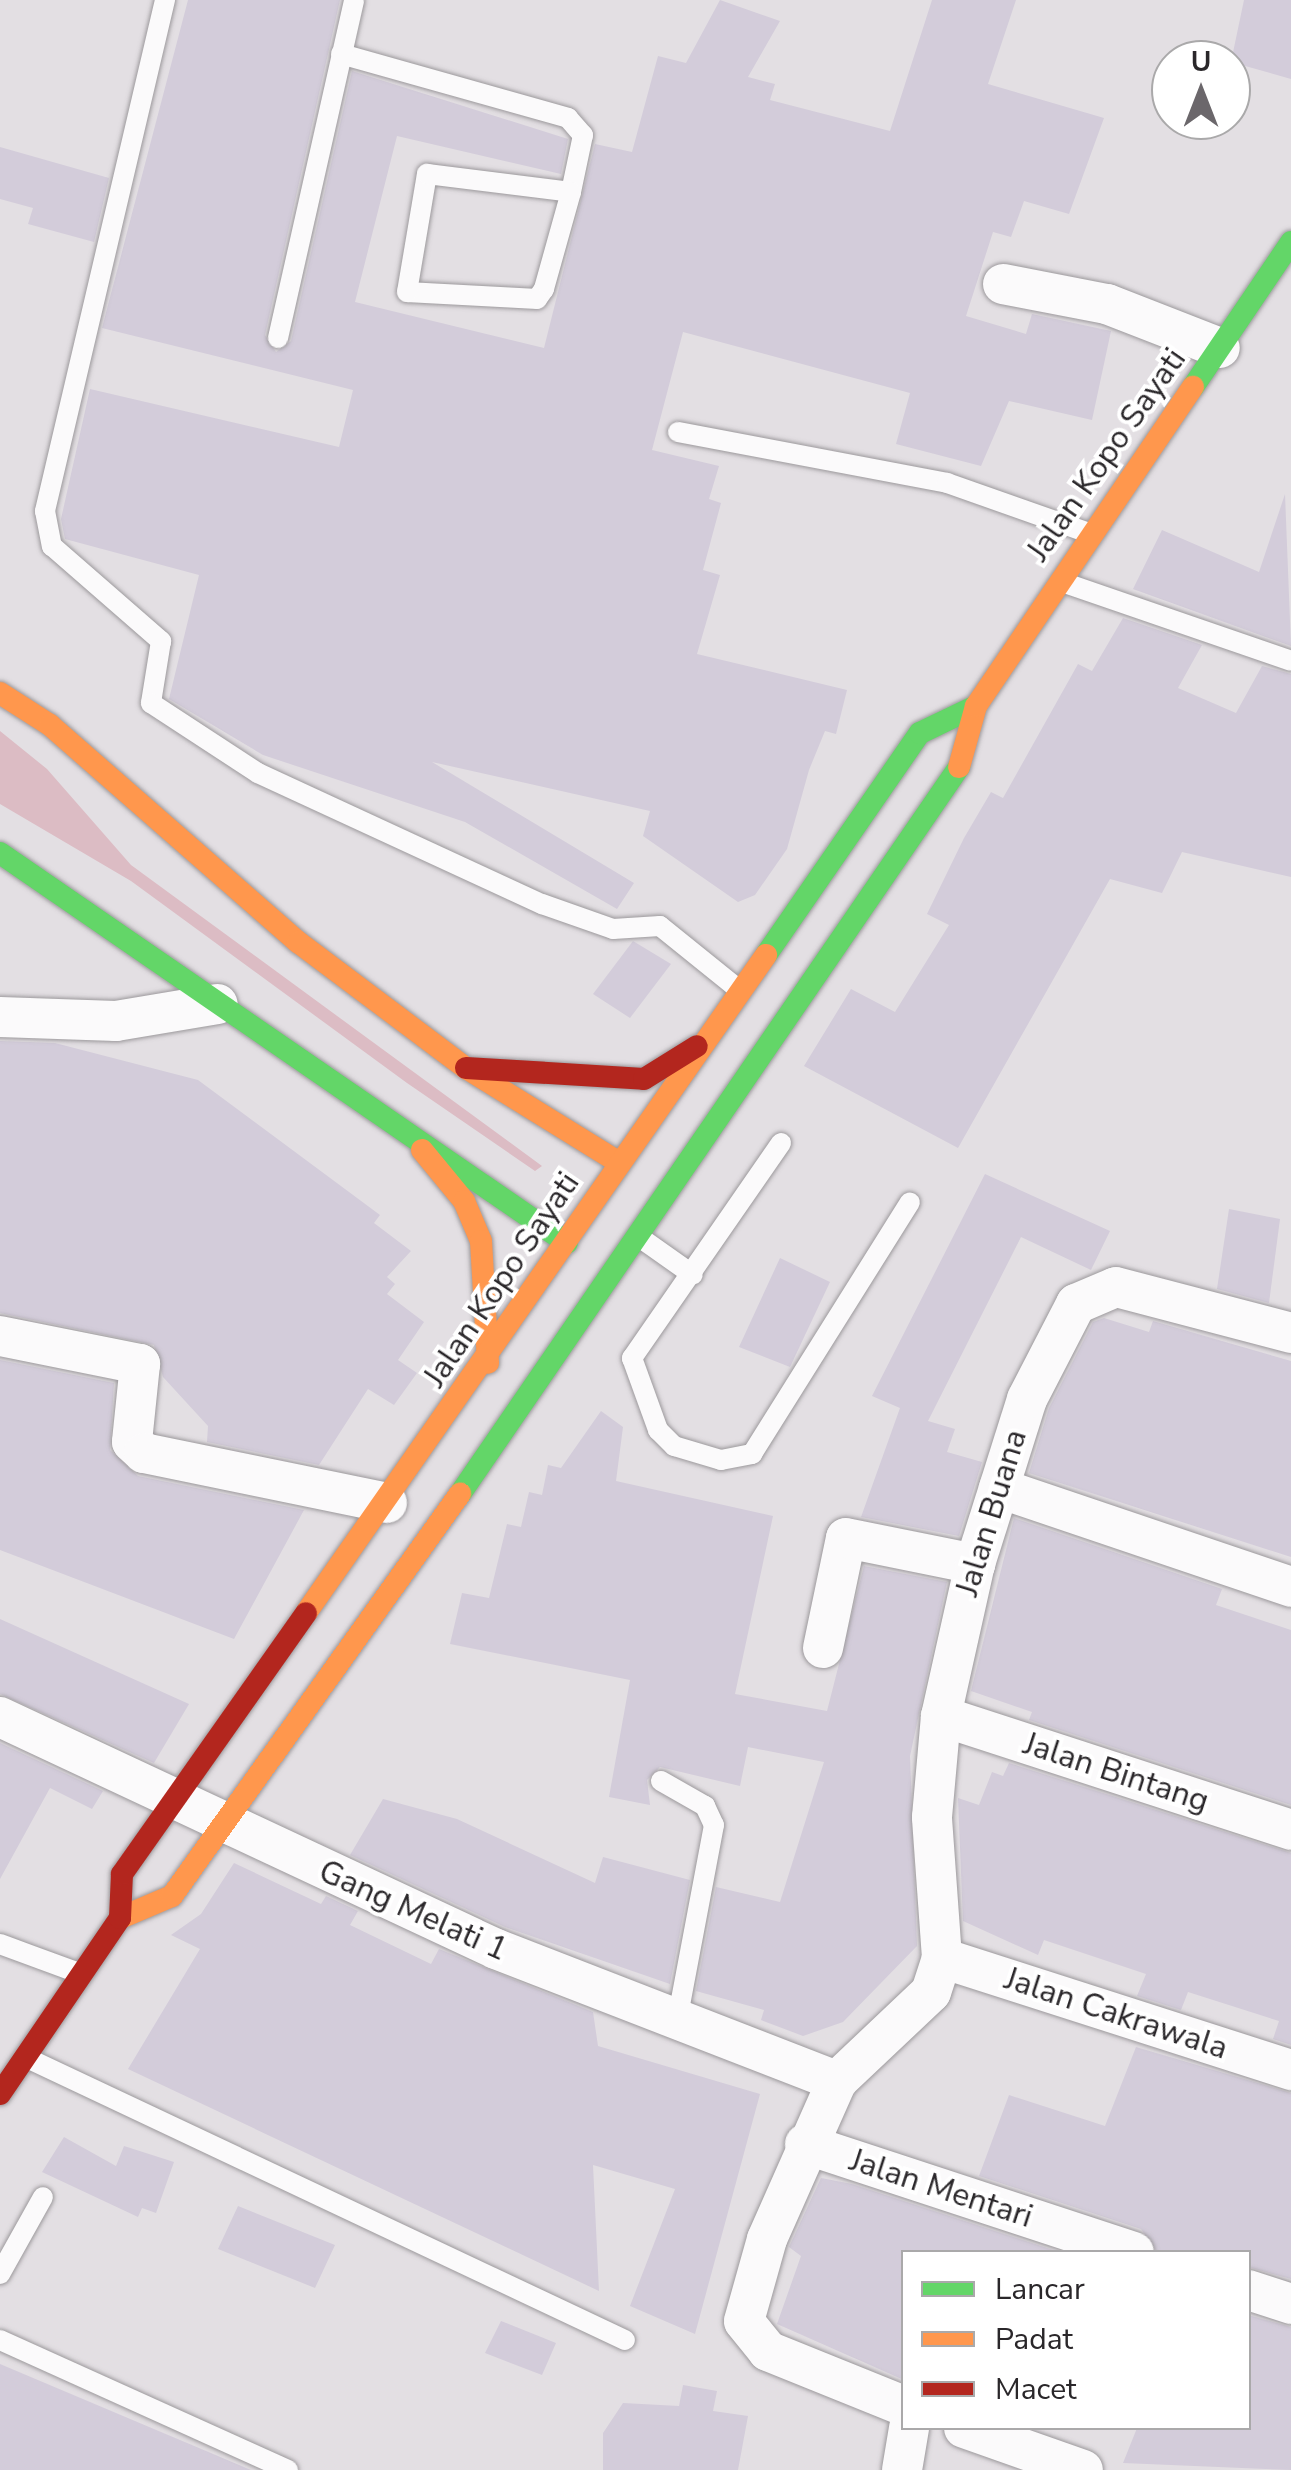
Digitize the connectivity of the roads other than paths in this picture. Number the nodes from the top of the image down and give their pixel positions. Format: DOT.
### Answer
graph roads {
  1 [pos="165,0"];
  2 [pos="354,0"];
  3 [pos="341,54"];
  4 [pos="571,192"];
  5 [pos="1291,242"];
  6 [pos="1004,284"];
  7 [pos="278,338"];
  8 [pos="1220,348"];
  9 [pos="678,432"];
  10 [pos="1092,534"];
  11 [pos="1060,581"];
  12 [pos="1291,661"];
  13 [pos="0,693"];
  14 [pos="0,704"];
  15 [pos="976,706"];
  16 [pos="50,726"];
  17 [pos="4,853"];
  18 [pos="744,993"];
  19 [pos="218,1004"];
  20 [pos="0,1017"];
  21 [pos="722,1026"];
  22 [pos="466,1068"];
  23 [pos="398,1121"];
  24 [pos="781,1142"];
  25 [pos="620,1163"];
  26 [pos="666,1201"];
  27 [pos="910,1202"];
  28 [pos="642,1239"];
  29 [pos="567,1243"];
  30 [pos="614,1275"];
  31 [pos="694,1275"];
  32 [pos="11,1326"];
  33 [pos="1291,1333"];
  34 [pos="488,1363"];
  35 [pos="999,1488"];
  36 [pos="387,1503"];
  37 [pos="975,1564"];
  38 [pos="1291,1587"];
  39 [pos="822,1648"];
  40 [pos="941,1716"];
  41 [pos="0,1717"];
  42 [pos="661,1781"];
  43 [pos="168,1802"];
  44 [pos="220,1825"];
  45 [pos="1291,1830"];
  46 [pos="120,1918"];
  47 [pos="0,1944"];
  48 [pos="942,1958"];
  49 [pos="81,1973"];
  50 [pos="677,2020"];
  51 [pos="25,2057"];
  52 [pos="1291,2070"];
  53 [pos="836,2081"];
  54 [pos="0,2094"];
  55 [pos="806,2144"];
  56 [pos="43,2198"];
  57 [pos="1128,2250"];
  58 [pos="0,2274"];
  59 [pos="1251,2291"];
  60 [pos="1291,2304"];
  61 [pos="0,2340"];
  62 [pos="624,2340"];
  63 [pos="901,2405"];
  64 [pos="909,2430"];
  65 [pos="970,2430"];
  66 [pos="288,2470"];
  67 [pos="902,2470"];
  68 [pos="1083,2470"];
  1 -- 18 [label="lane"];
  2 -- 3 [label="lane"];
  3 -- 4 [label="lane"];
  3 -- 7 [label="lane"];
  4 -- 4 [label="lane"];
  5 -- 8 [label="main road, Jalan Kopo Sayati"];
  6 -- 8 [label="street"];
  8 -- 10 [label="main road, Jalan Kopo Sayati"];
  9 -- 10 [label="lane"];
  10 -- 11 [label="main road, Jalan Kopo Sayati"];
  11 -- 12 [label="lane"];
  11 -- 15 [label="main road, Jalan Kopo Sayati"];
  13 -- 16 [label="main road"];
  14 -- 16 [label="main road"];
  15 -- 18 [label="main road, Jalan Kopo Sayati"];
  15 -- 26 [label="main road, Jalan Kopo Sayati"];
  16 -- 22 [label="main road"];
  17 -- 19 [label="main road"];
  18 -- 21 [label="main road, Jalan Kopo Sayati"];
  19 -- 20 [label="street"];
  19 -- 23 [label="main road"];
  21 -- 22 [label="main road"];
  21 -- 25 [label="main road, Jalan Kopo Sayati"];
  22 -- 25 [label="main road"];
  23 -- 29 [label="main road"];
  23 -- 34 [label="main road"];
  24 -- 31 [label="lane"];
  25 -- 26 [label="main road"];
  25 -- 29 [label="main road, Jalan Kopo Sayati"];
  26 -- 28 [label="main road, Jalan Kopo Sayati"];
  27 -- 31 [label="lane"];
  28 -- 30 [label="main road, Jalan Kopo Sayati"];
  28 -- 31 [label="lane"];
  29 -- 30 [label="main road"];
  29 -- 34 [label="main road, Jalan Kopo Sayati"];
  30 -- 44 [label="main road, Jalan Kopo Sayati"];
  32 -- 36 [label="street"];
  33 -- 35 [label="street, Jalan Buana"];
  34 -- 36 [label="main road, Jalan Kopo Sayati"];
  35 -- 37 [label="street, Jalan Buana"];
  35 -- 38 [label="street"];
  36 -- 43 [label="main road, Jalan Kopo Sayati"];
  37 -- 39 [label="street"];
  37 -- 40 [label="street, Jalan Buana"];
  40 -- 45 [label="street, Jalan Bintang"];
  40 -- 48 [label="street, Jalan Buana"];
  41 -- 43 [label="street, Gang Melati 1"];
  42 -- 50 [label="lane"];
  43 -- 44 [label="street, Gang Melati 1"];
  43 -- 46 [label="main road, Jalan Kopo Sayati"];
  44 -- 46 [label="main road, Jalan Kopo Sayati"];
  44 -- 50 [label="street, Gang Melati 1"];
  46 -- 49 [label="main road, Jalan Kopo Sayati"];
  47 -- 49 [label="lane"];
  48 -- 52 [label="street, Jalan Cakrawala"];
  48 -- 53 [label="street"];
  49 -- 51 [label="main road, Jalan Kopo Sayati"];
  50 -- 53 [label="street, Gang Melati 1"];
  51 -- 54 [label="main road, Jalan Kopo Sayati"];
  51 -- 62 [label="lane"];
  53 -- 55 [label="street"];
  55 -- 57 [label="street, Jalan Mentari"];
  55 -- 63 [label="street"];
  56 -- 58 [label="lane"];
  59 -- 60 [label="street"];
  61 -- 66 [label="lane"];
  64 -- 67 [label="street"];
  65 -- 68 [label="street"];
}
